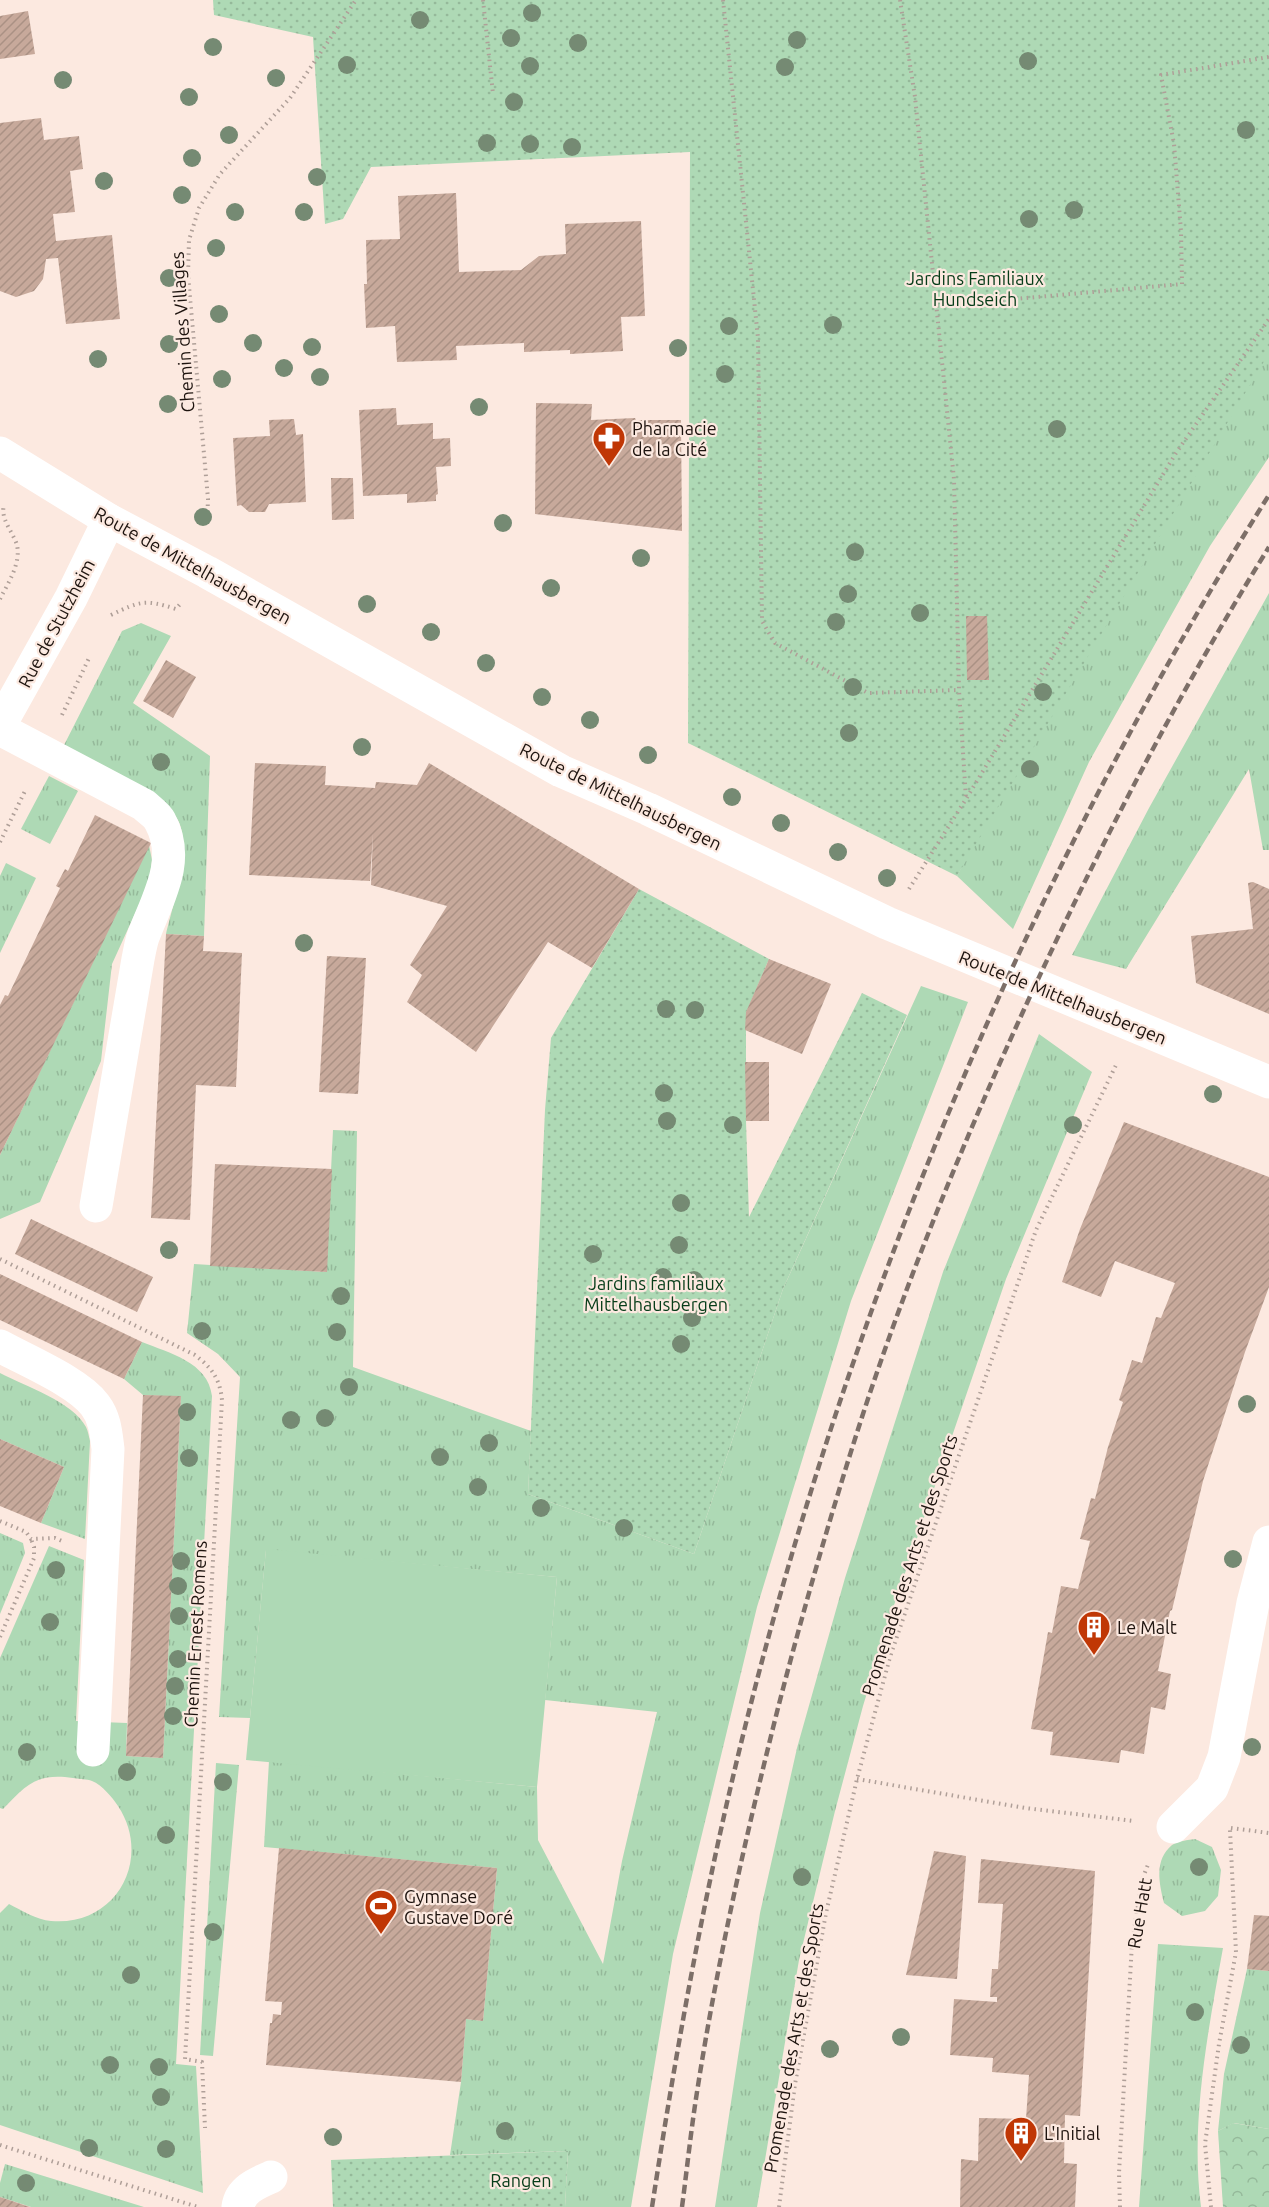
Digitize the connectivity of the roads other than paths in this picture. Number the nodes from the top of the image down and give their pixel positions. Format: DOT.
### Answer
graph roads {
  1 [pos="13,460"];
  2 [pos="109,520"];
  3 [pos="0,727"];
  4 [pos="1269,1082"];
  5 [pos="96,1206"];
  6 [pos="0,1346"];
  7 [pos="1269,1542"];
  8 [pos="93,1750"];
  9 [pos="1173,1827"];
  10 [pos="272,2177"];
  11 [pos="238,2207"];
  1 -- 2 [label="main road, Route de Mittelhausbergen"];
  2 -- 3 [label="main road, Rue de Stutzheim"];
  2 -- 4 [label="main road, Route de Mittelhausbergen"];
  3 -- 5 [label="main road"];
  6 -- 8 [label="main road"];
  7 -- 9 [label="main road"];
  10 -- 11 [label="main road"];
}
